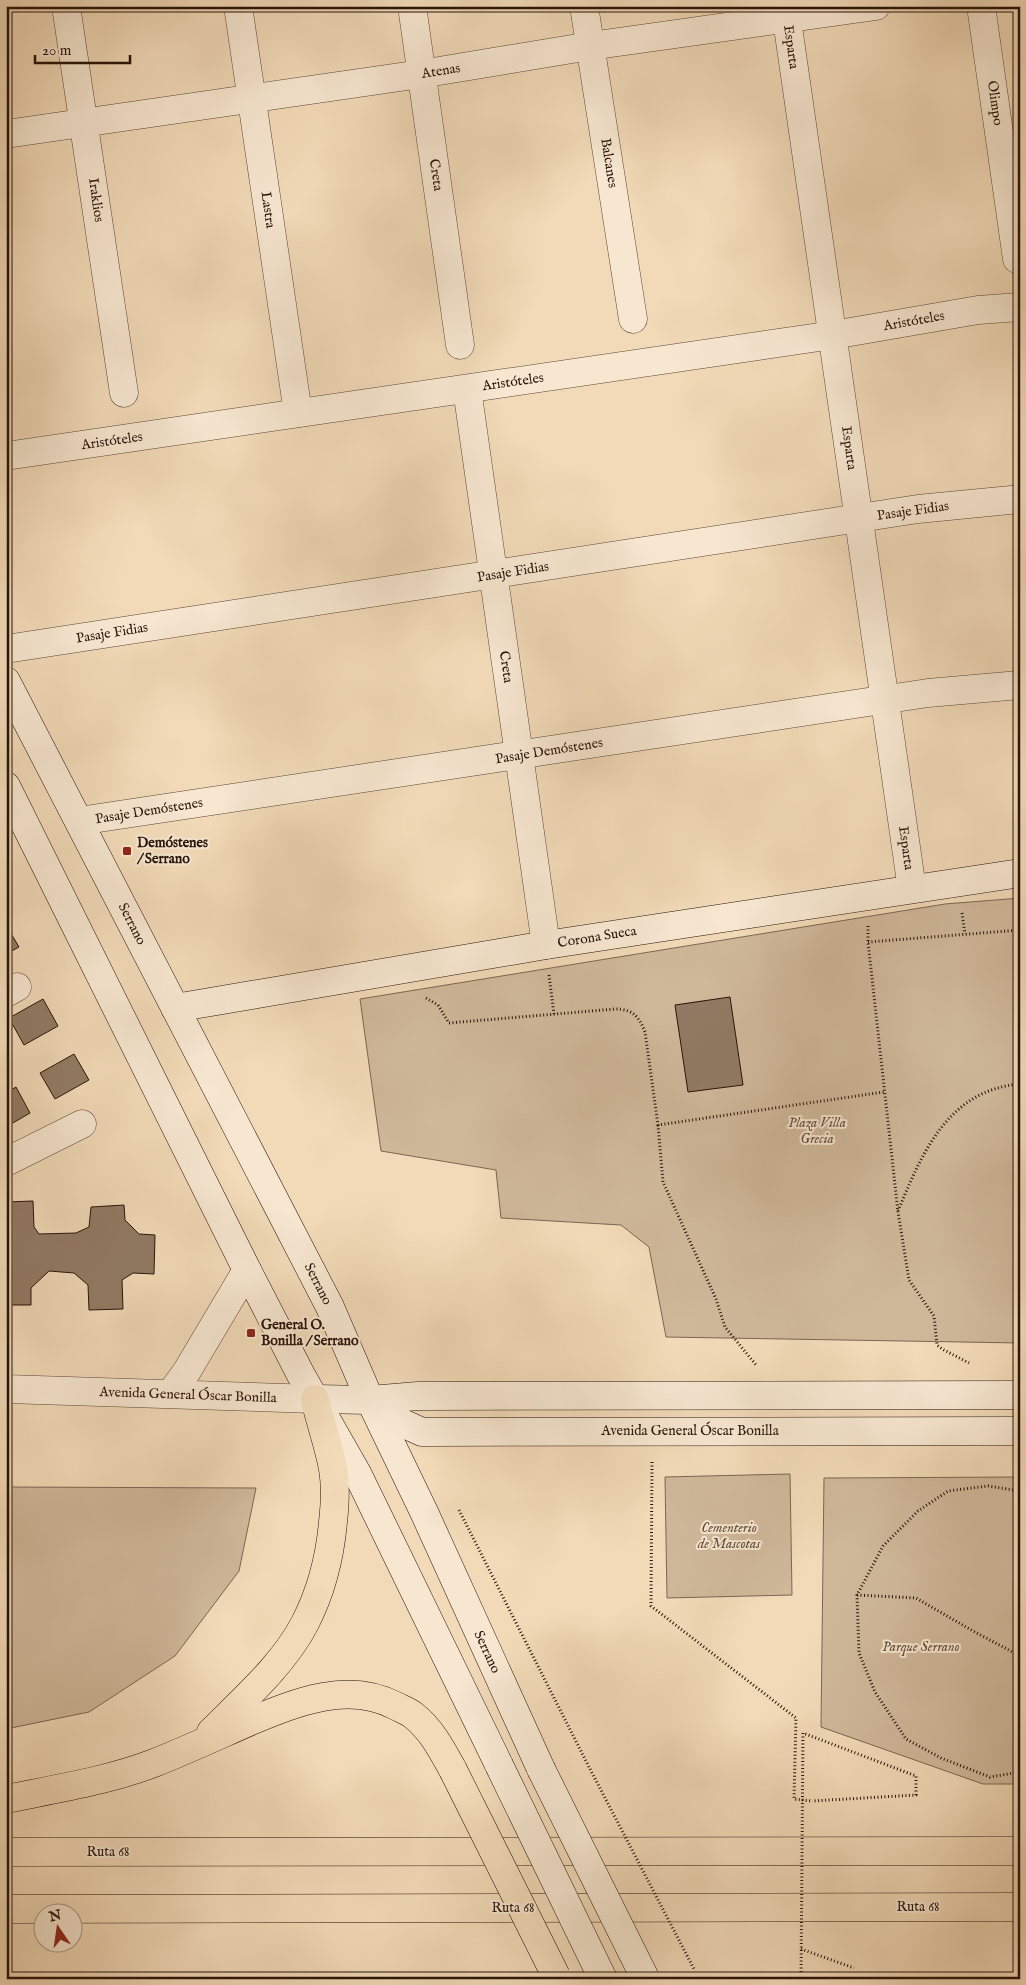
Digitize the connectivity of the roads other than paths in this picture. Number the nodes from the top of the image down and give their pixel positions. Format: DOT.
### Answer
graph roads {
  1 [pos="66,6"];
  2 [pos="238,6"];
  3 [pos="412,6"];
  4 [pos="584,6"];
  5 [pos="876,6"];
  6 [pos="981,6"];
  7 [pos="786,13"];
  8 [pos="590,46"];
  9 [pos="421,74"];
  10 [pos="252,97"];
  11 [pos="84,123"];
  12 [pos="6,134"];
  13 [pos="1017,259"];
  14 [pos="1020,307"];
  15 [pos="634,319"];
  16 [pos="833,335"];
  17 [pos="460,345"];
  18 [pos="467,389"];
  19 [pos="124,393"];
  20 [pos="298,414"];
  21 [pos="6,456"];
  22 [pos="1020,499"];
  23 [pos="859,518"];
  24 [pos="493,575"];
  25 [pos="6,649"];
  26 [pos="6,681"];
  27 [pos="1020,684"];
  28 [pos="885,700"];
  29 [pos="519,755"];
  30 [pos="6,786"];
  31 [pos="79,821"];
  32 [pos="1020,873"];
  33 [pos="912,889"];
  34 [pos="546,945"];
  35 [pos="175,1008"];
  36 [pos="82,1124"];
  37 [pos="6,1162"];
  38 [pos="247,1270"];
  39 [pos="6,1389"];
  40 [pos="171,1393"];
  41 [pos="1008,1395"];
  42 [pos="315,1399"];
  43 [pos="370,1400"];
  44 [pos="1020,1431"];
  45 [pos="202,1742"];
  46 [pos="6,1799"];
  47 [pos="1020,1851"];
  48 [pos="6,1852"];
  49 [pos="1020,1907"];
  50 [pos="6,1909"];
  51 [pos="557,1977"];
  52 [pos="603,1979"];
  53 [pos="646,1979"];
  1 -- 11 [label="street, Iraklios"];
  2 -- 10 [label="street, Lastra"];
  3 -- 9 [label="street, Creta"];
  4 -- 8 [label="street, Balcanes"];
  5 -- 7 [label="street, Atenas"];
  6 -- 13 [label="street, Olimpo"];
  7 -- 8 [label="street, Atenas"];
  7 -- 16 [label="street, Esparta"];
  8 -- 9 [label="street, Atenas"];
  8 -- 15 [label="street, Balcanes"];
  9 -- 10 [label="street, Atenas"];
  9 -- 17 [label="street, Creta"];
  10 -- 11 [label="street, Atenas"];
  10 -- 20 [label="street, Lastra"];
  11 -- 12 [label="street, Atenas"];
  11 -- 19 [label="street, Iraklios"];
  14 -- 16 [label="street, Aristóteles"];
  16 -- 18 [label="street, Aristóteles"];
  16 -- 23 [label="street, Esparta"];
  18 -- 20 [label="street, Aristóteles"];
  18 -- 24 [label="street, Creta"];
  20 -- 21 [label="street, Aristóteles"];
  22 -- 23 [label="street, Pasaje Fidias"];
  23 -- 24 [label="street, Pasaje Fidias"];
  23 -- 28 [label="street, Esparta"];
  24 -- 25 [label="street, Pasaje Fidias"];
  24 -- 29 [label="street, Creta"];
  26 -- 31 [label="street, Serrano"];
  27 -- 28 [label="street, Pasaje Demóstenes"];
  28 -- 29 [label="street, Pasaje Demóstenes"];
  28 -- 33 [label="street, Esparta"];
  29 -- 31 [label="street, Pasaje Demóstenes"];
  29 -- 34 [label="street, Creta"];
  30 -- 38 [label="street"];
  31 -- 35 [label="street, Serrano"];
  32 -- 33 [label="street, Corona Sueca"];
  33 -- 34 [label="street, Corona Sueca"];
  34 -- 35 [label="street, Corona Sueca"];
  35 -- 43 [label="street, Serrano"];
  36 -- 37 [label="street"];
  38 -- 40 [label="street"];
  38 -- 42 [label="street"];
  39 -- 40 [label="street, Avenida General Óscar Bonilla"];
  40 -- 42 [label="street, Avenida General Óscar Bonilla"];
  41 -- 43 [label="street, Avenida General Óscar Bonilla"];
  42 -- 43 [label="street, Avenida General Óscar Bonilla"];
  42 -- 45 [label="highway"];
  42 -- 52 [label="street, bridge"];
  43 -- 44 [label="street, Avenida General Óscar Bonilla"];
  43 -- 53 [label="street, Serrano, bridge"];
  45 -- 46 [label="highway"];
  45 -- 51 [label="highway, bridge"];
  47 -- 48 [label="highway, Ruta 68"];
  49 -- 50 [label="highway, Ruta 68"];
}
